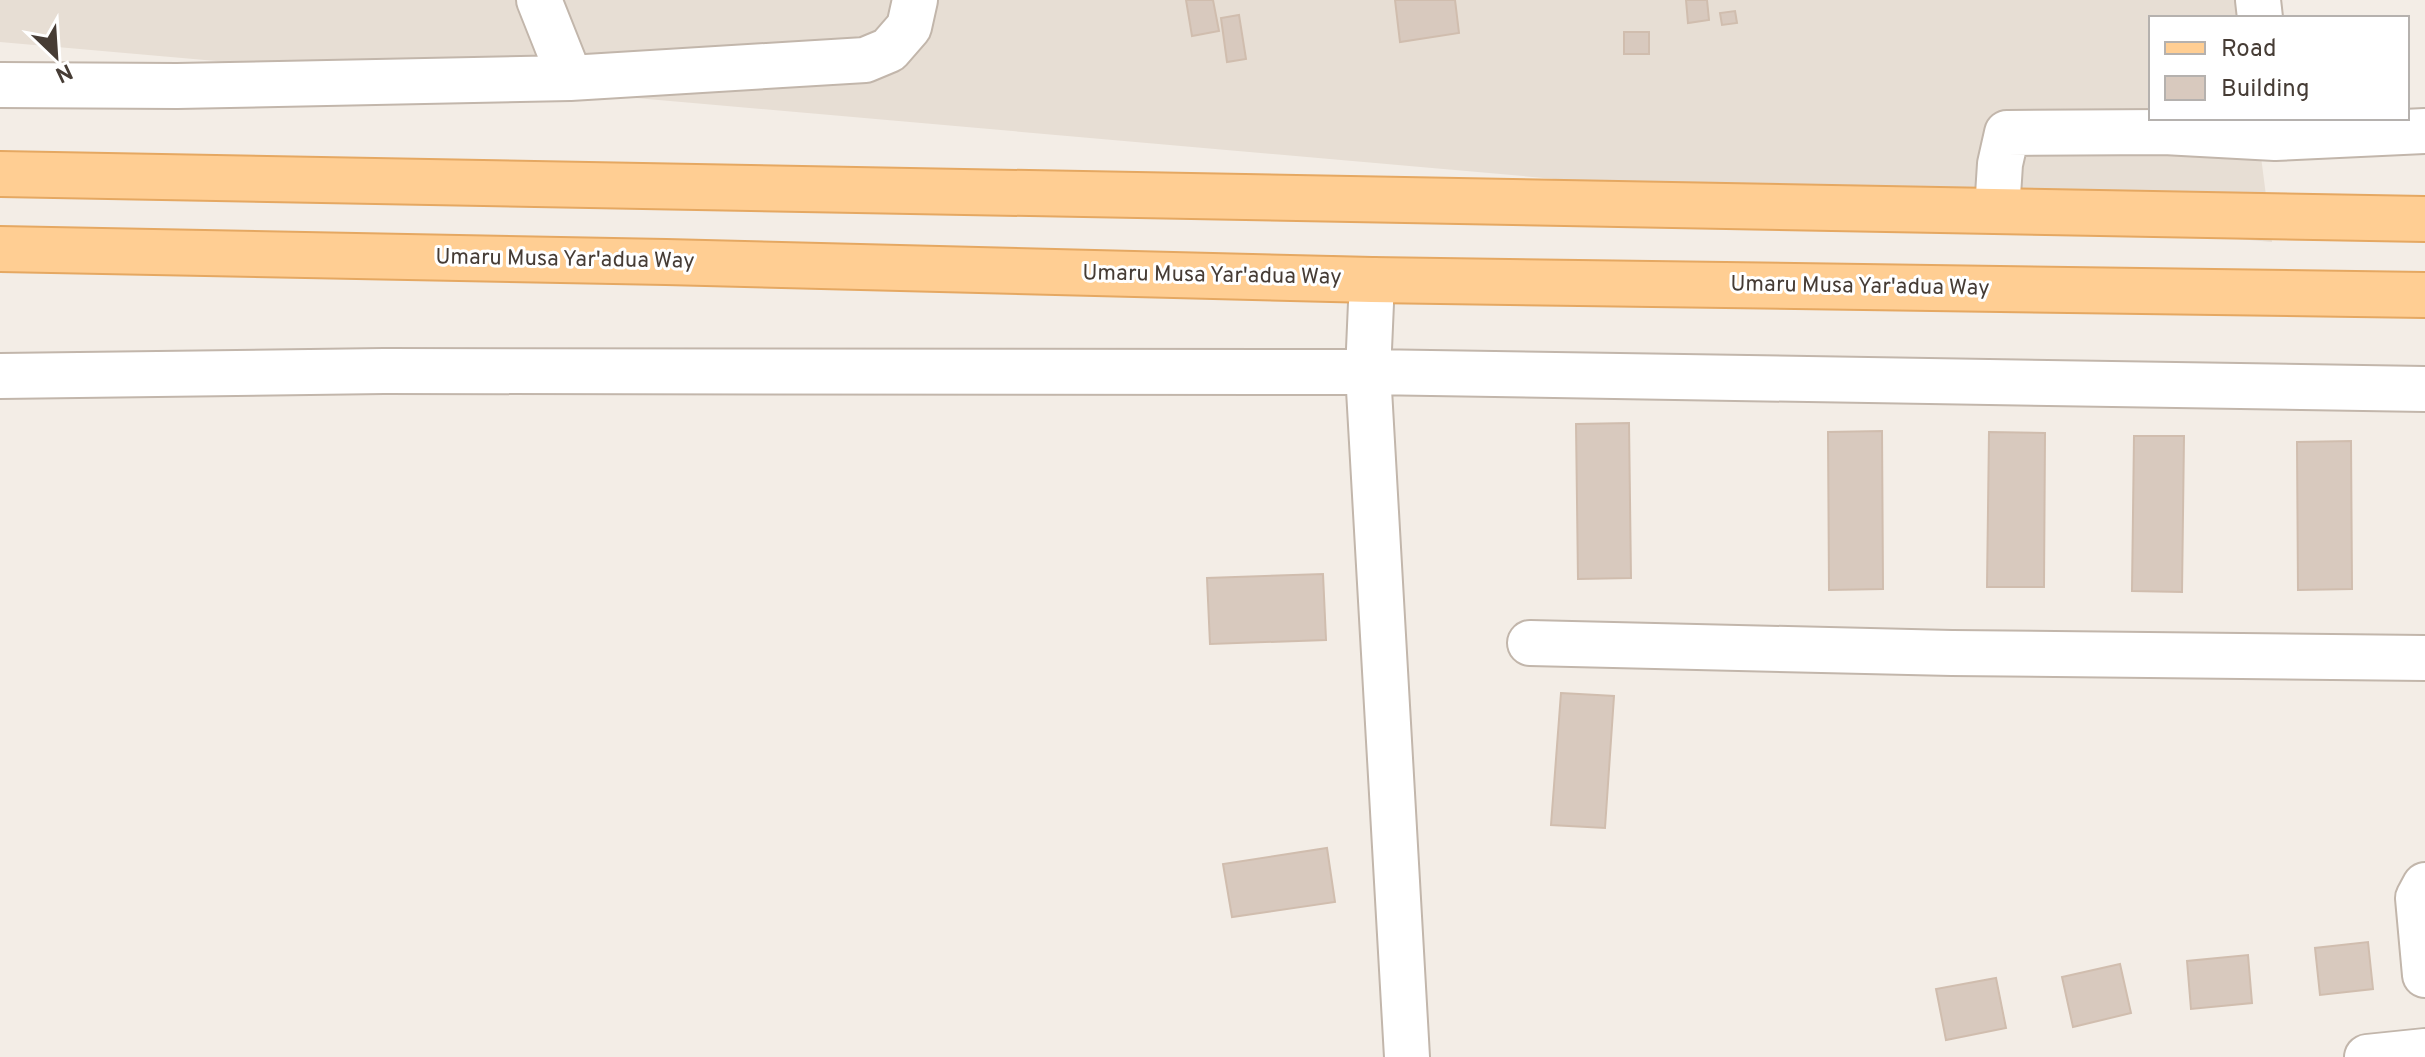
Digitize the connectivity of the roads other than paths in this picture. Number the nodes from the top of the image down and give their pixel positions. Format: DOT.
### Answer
graph roads {
  1 [pos="539,0"];
  2 [pos="915,0"];
  3 [pos="570,78"];
  4 [pos="0,85"];
  5 [pos="2274,128"];
  6 [pos="2425,131"];
  7 [pos="0,174"];
  8 [pos="1997,211"];
  9 [pos="2425,219"];
  10 [pos="0,249"];
  11 [pos="1372,280"];
  12 [pos="2425,295"];
  13 [pos="1368,372"];
  14 [pos="0,376"];
  15 [pos="2425,389"];
  16 [pos="1530,643"];
  17 [pos="2425,658"];
  18 [pos="2425,885"];
  19 [pos="2425,975"];
  20 [pos="2425,1051"];
  21 [pos="1407,1057"];
  22 [pos="2367,1057"];
  1 -- 3 [label="street"];
  2 -- 3 [label="street"];
  3 -- 4 [label="street"];
  5 -- 6 [label="street"];
  5 -- 8 [label="street"];
  7 -- 8 [label="main road"];
  8 -- 9 [label="main road"];
  10 -- 11 [label="main road, Umaru Musa Yar'adua Way"];
  11 -- 12 [label="main road, Umaru Musa Yar'adua Way"];
  11 -- 13 [label="street"];
  13 -- 14 [label="street"];
  13 -- 15 [label="street"];
  13 -- 21 [label="street"];
  16 -- 17 [label="street"];
  18 -- 19 [label="street"];
  20 -- 22 [label="street"];
}
